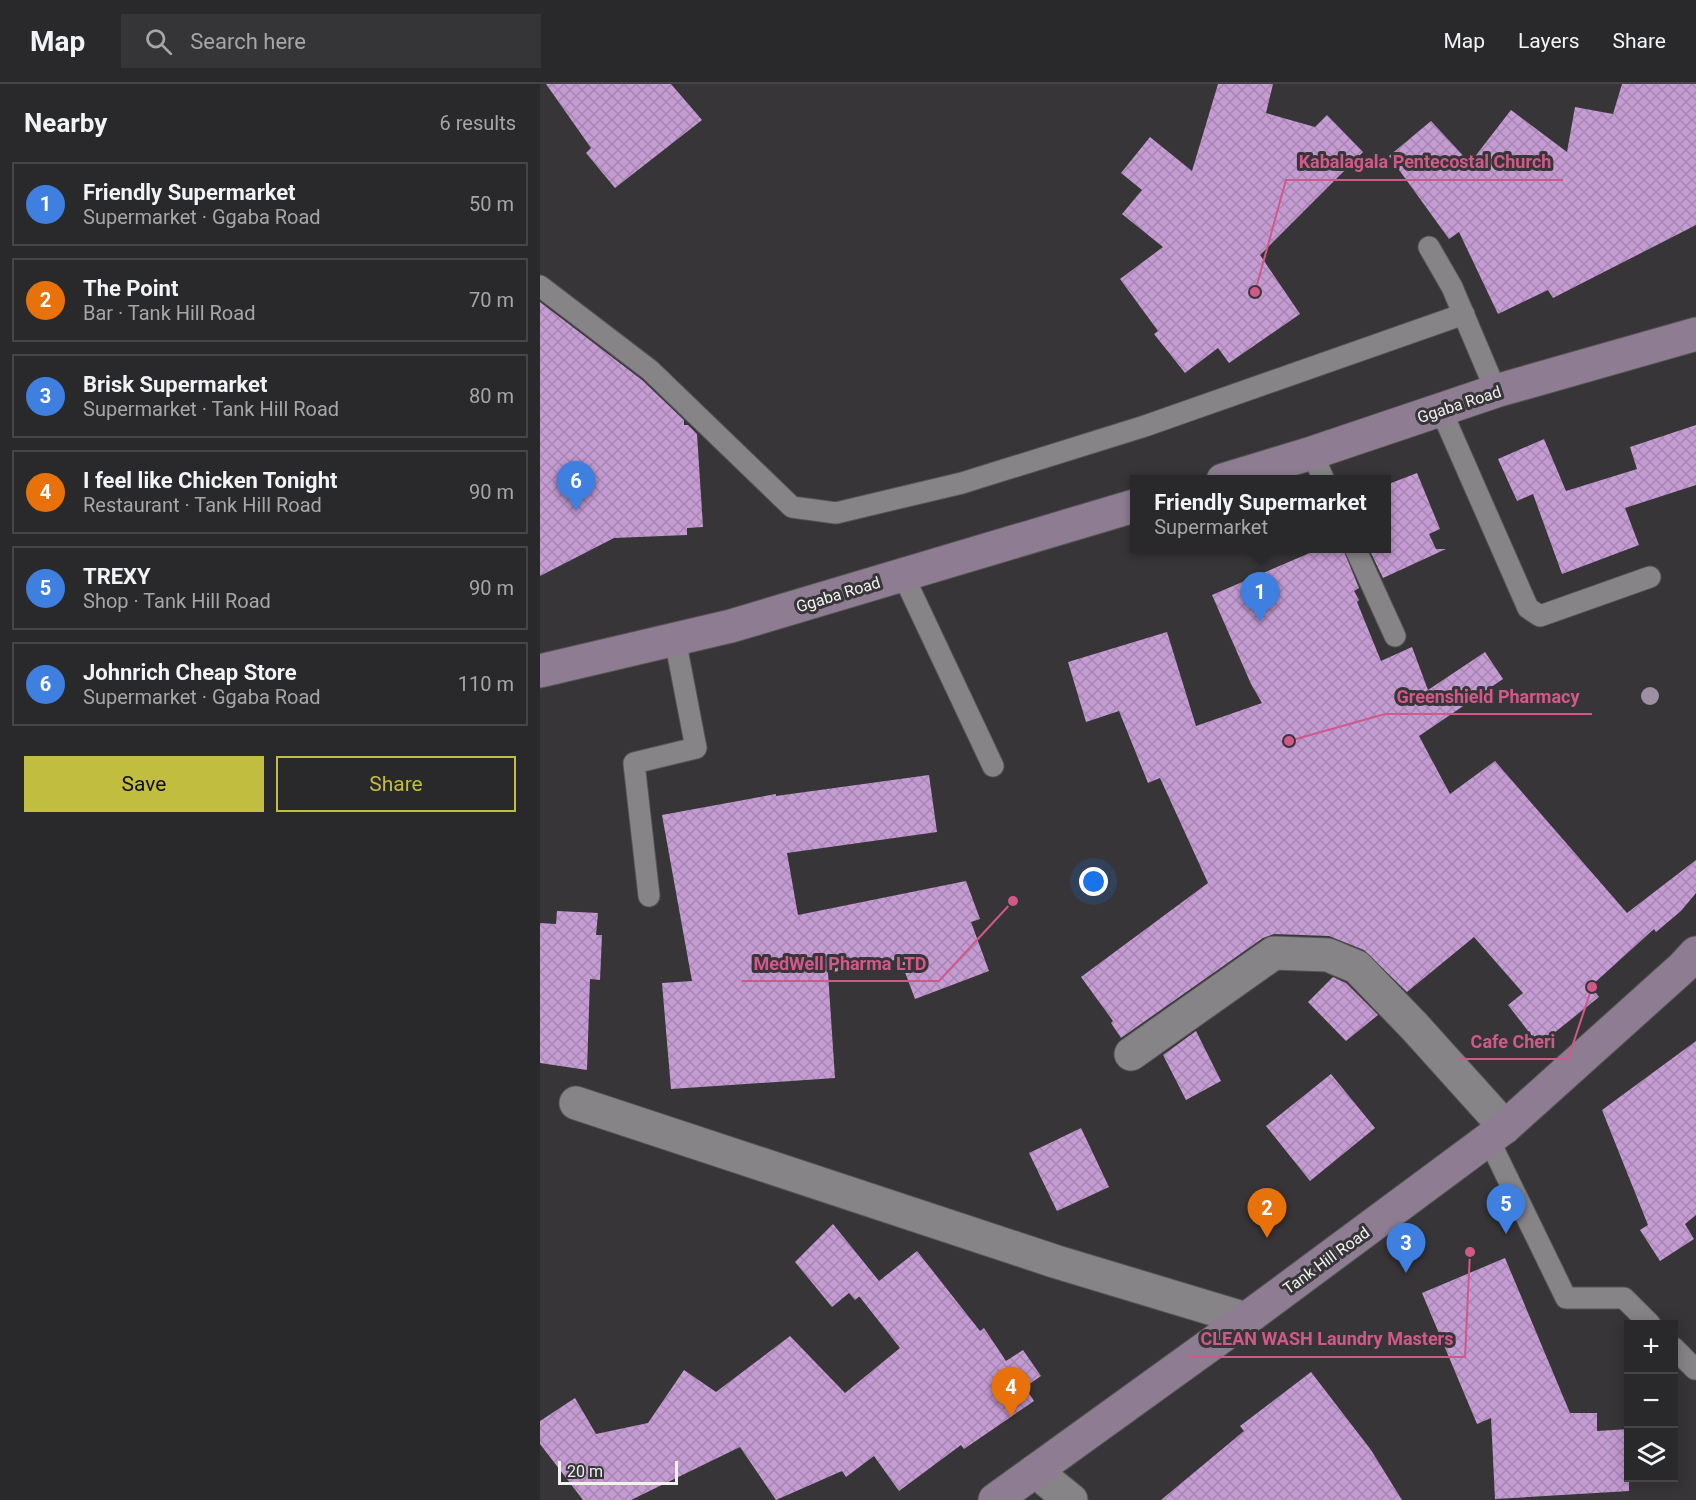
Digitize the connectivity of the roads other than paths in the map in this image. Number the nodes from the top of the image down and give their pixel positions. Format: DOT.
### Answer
graph roads {
  1 [pos="1429,248"];
  2 [pos="540,286"];
  3 [pos="1464,314"];
  4 [pos="1696,334"];
  5 [pos="1496,391"];
  6 [pos="1441,410"];
  7 [pos="1318,466"];
  8 [pos="1257,475"];
  9 [pos="1130,507"];
  10 [pos="1357,553"];
  11 [pos="903,575"];
  12 [pos="1650,577"];
  13 [pos="1395,636"];
  14 [pos="675,639"];
  15 [pos="540,671"];
  16 [pos="993,766"];
  17 [pos="649,896"];
  18 [pos="1696,953"];
  19 [pos="1131,1054"];
  20 [pos="576,1103"];
  21 [pos="1497,1133"];
  22 [pos="1246,1319"];
  23 [pos="1646,1320"];
  24 [pos="1678,1352"];
  25 [pos="1695,1369"];
  26 [pos="1035,1471"];
  27 [pos="995,1500"];
  28 [pos="1071,1500"];
  1 -- 3 [label="lane"];
  2 -- 3 [label="lane"];
  3 -- 5 [label="lane"];
  4 -- 5 [label="main road, Ggaba Road"];
  5 -- 6 [label="main road, Ggaba Road"];
  6 -- 7 [label="main road, Ggaba Road"];
  6 -- 12 [label="lane"];
  7 -- 8 [label="main road, Ggaba Road"];
  9 -- 11 [label="main road, Ggaba Road"];
  10 -- 13 [label="lane"];
  11 -- 14 [label="main road, Ggaba Road"];
  11 -- 16 [label="lane"];
  14 -- 15 [label="main road, Ggaba Road"];
  14 -- 17 [label="lane"];
  18 -- 21 [label="main road, Tank Hill Road"];
  19 -- 21 [label="street"];
  20 -- 22 [label="street"];
  21 -- 22 [label="main road, Tank Hill Road"];
  21 -- 23 [label="lane"];
  22 -- 26 [label="main road, Tank Hill Road"];
  24 -- 25 [label="lane"];
  26 -- 27 [label="main road, Tank Hill Road"];
  26 -- 28 [label="street"];
}
